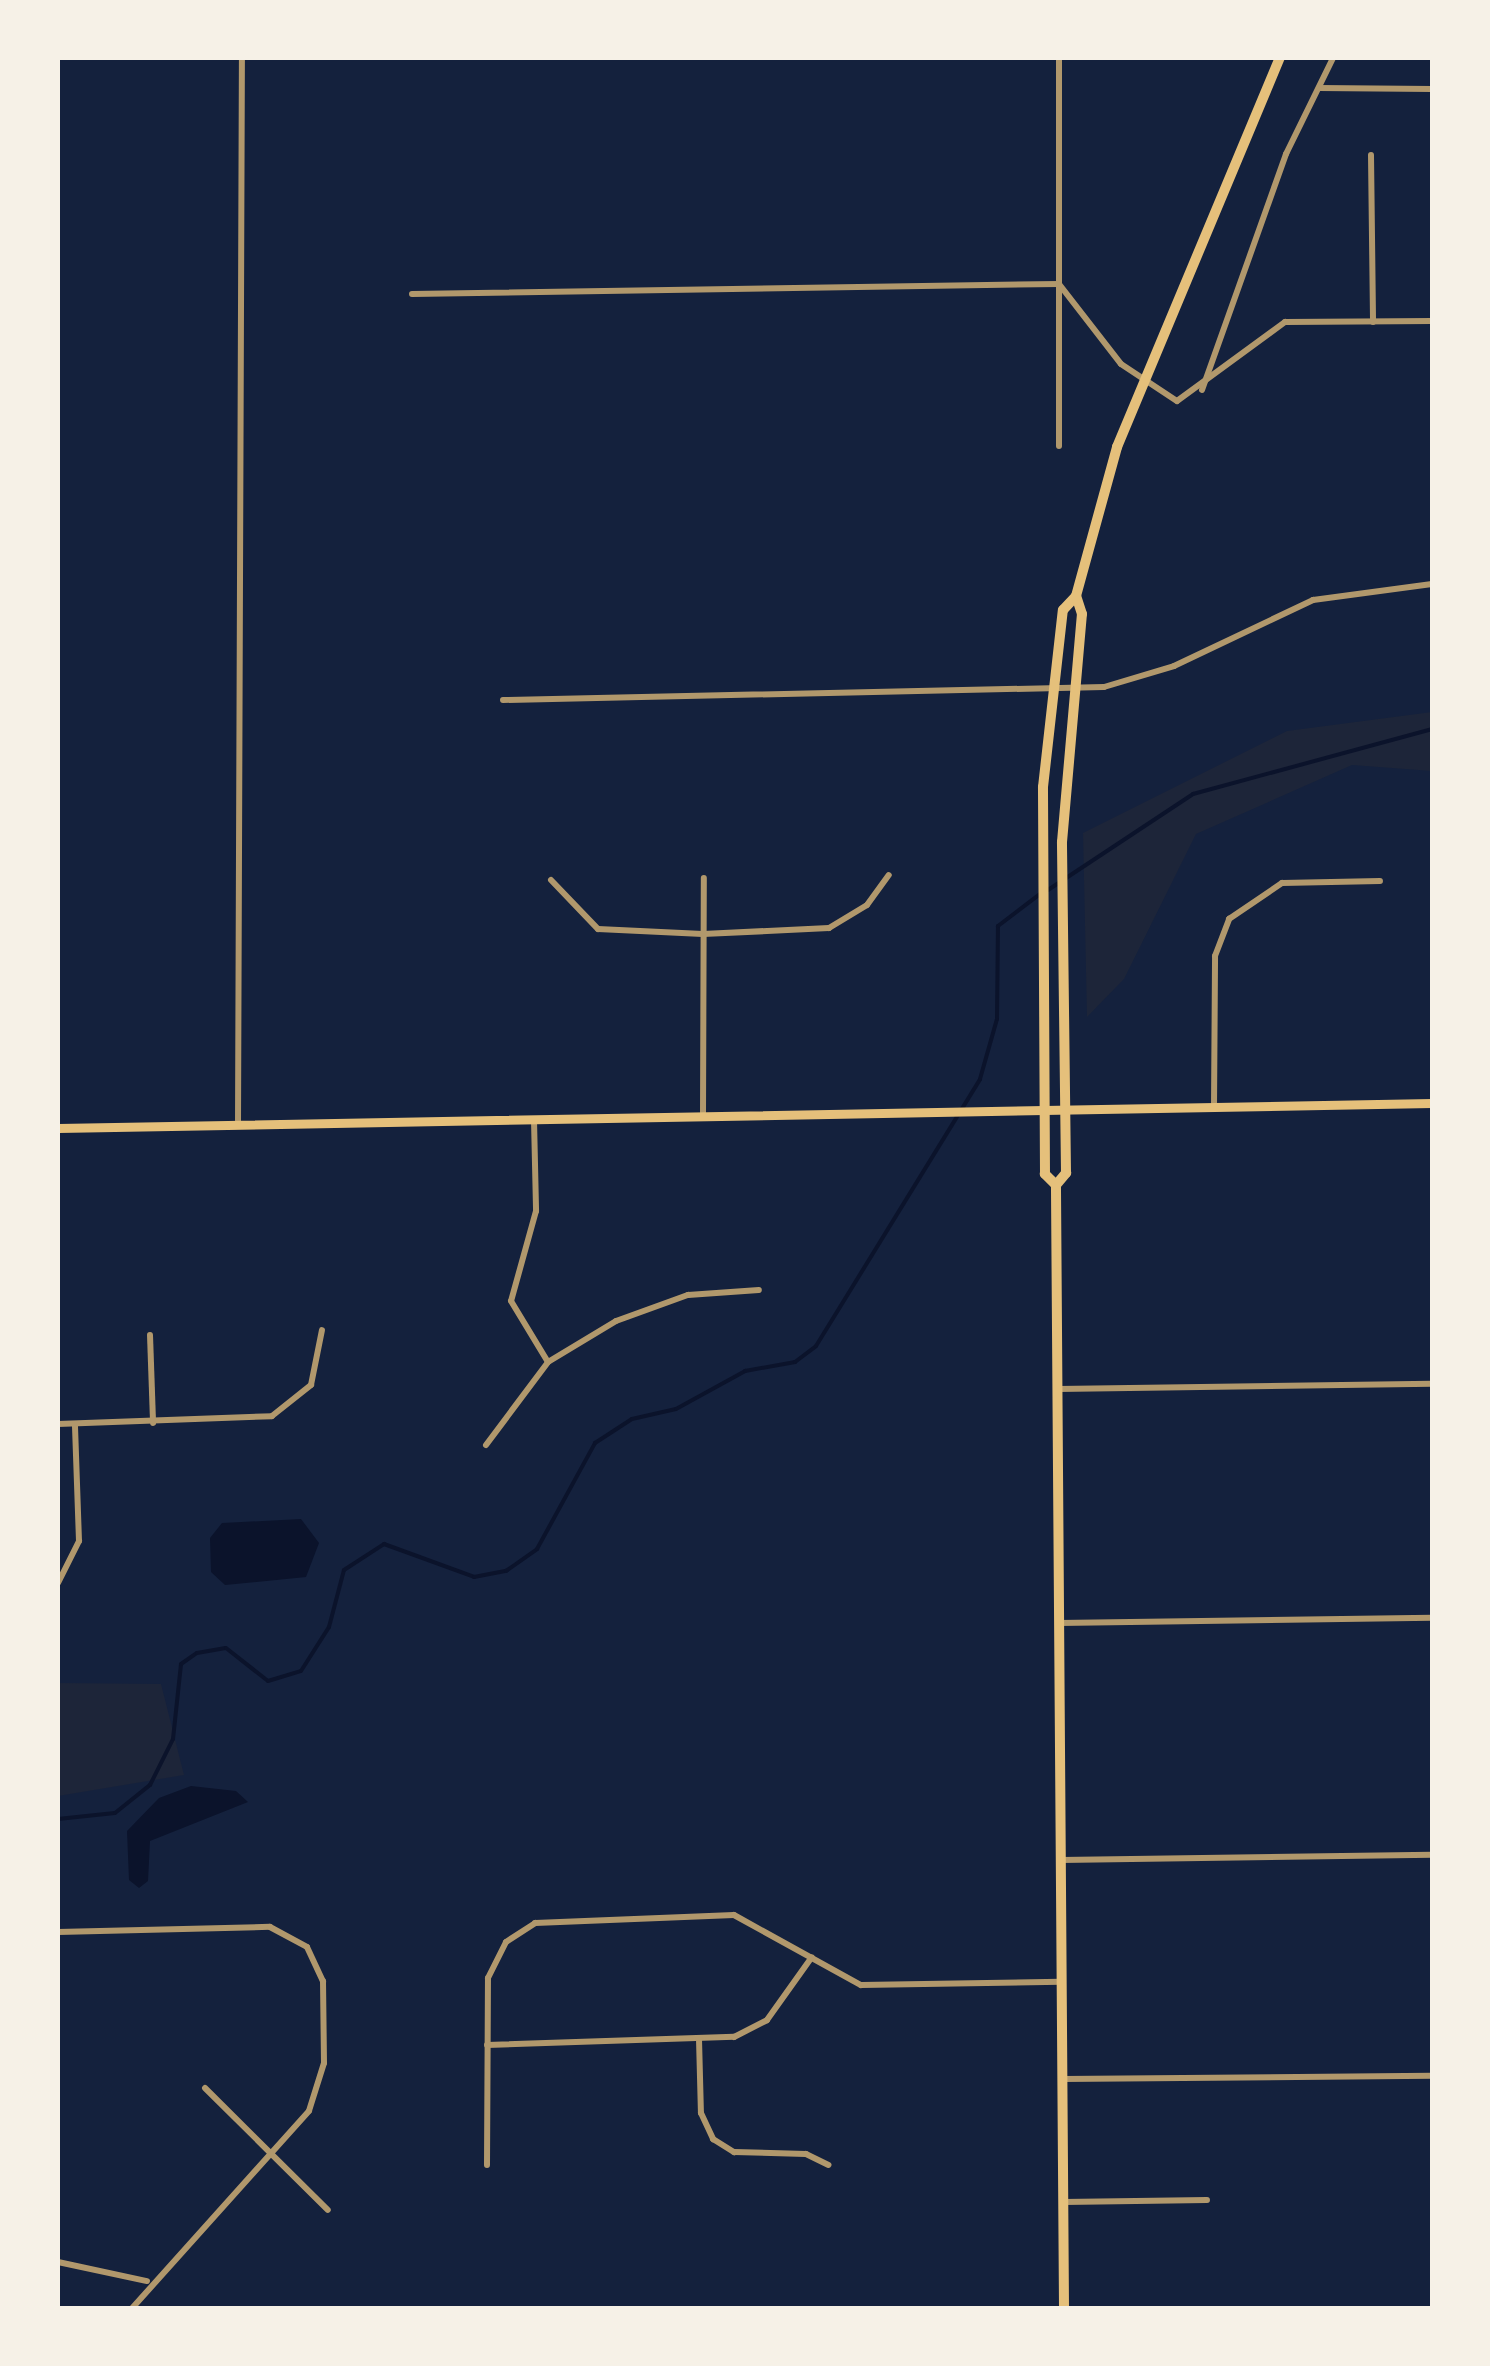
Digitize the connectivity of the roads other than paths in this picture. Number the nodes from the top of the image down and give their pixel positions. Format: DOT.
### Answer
graph roads {
  1 [pos="242,58"];
  2 [pos="1059,58"];
  3 [pos="1280,58"];
  4 [pos="1333,58"];
  5 [pos="1318,88"];
  6 [pos="1432,89"];
  7 [pos="1371,155"];
  8 [pos="1059,284"];
  9 [pos="412,294"];
  10 [pos="1432,321"];
  11 [pos="1373,322"];
  12 [pos="1144,383"];
  13 [pos="1202,390"];
  14 [pos="1059,446"];
  15 [pos="1432,584"];
  16 [pos="1076,596"];
  17 [pos="1061,689"];
  18 [pos="503,700"];
  19 [pos="889,875"];
  20 [pos="704,878"];
  21 [pos="551,880"];
  22 [pos="1380,881"];
  23 [pos="703,934"];
  24 [pos="1432,1103"];
  25 [pos="1214,1107"];
  26 [pos="1044,1110"];
  27 [pos="1065,1110"];
  28 [pos="703,1116"];
  29 [pos="534,1120"];
  30 [pos="238,1125"];
  31 [pos="58,1128"];
  32 [pos="1056,1185"];
  33 [pos="759,1290"];
  34 [pos="322,1330"];
  35 [pos="150,1335"];
  36 [pos="548,1362"];
  37 [pos="1432,1384"];
  38 [pos="1057,1389"];
  39 [pos="152,1422"];
  40 [pos="58,1424"];
  41 [pos="76,1425"];
  42 [pos="486,1445"];
  43 [pos="58,1583"];
  44 [pos="1432,1618"];
  45 [pos="1059,1624"];
  46 [pos="1432,1855"];
  47 [pos="1061,1860"];
  48 [pos="58,1932"];
  49 [pos="812,1957"];
  50 [pos="1062,1982"];
  51 [pos="699,2040"];
  52 [pos="487,2045"];
  53 [pos="1432,2076"];
  54 [pos="1063,2079"];
  55 [pos="205,2088"];
  56 [pos="272,2154"];
  57 [pos="487,2165"];
  58 [pos="829,2165"];
  59 [pos="1207,2200"];
  60 [pos="1063,2202"];
  61 [pos="328,2210"];
  62 [pos="58,2262"];
  63 [pos="148,2281"];
  64 [pos="132,2308"];
  65 [pos="1064,2308"];
  1 -- 30 [label="street"];
  2 -- 8 [label="street"];
  3 -- 12 [label="main road"];
  4 -- 5 [label="street"];
  5 -- 6 [label="street"];
  5 -- 13 [label="street"];
  7 -- 11 [label="street"];
  8 -- 9 [label="street"];
  8 -- 12 [label="street"];
  8 -- 14 [label="street"];
  10 -- 11 [label="street"];
  11 -- 13 [label="street"];
  12 -- 13 [label="street"];
  12 -- 16 [label="main road"];
  15 -- 17 [label="street"];
  16 -- 17 [label="main road"];
  16 -- 17 [label="main road"];
  17 -- 18 [label="street"];
  17 -- 26 [label="main road"];
  17 -- 27 [label="main road"];
  19 -- 23 [label="street"];
  20 -- 23 [label="street"];
  21 -- 23 [label="street"];
  22 -- 25 [label="street"];
  23 -- 28 [label="street"];
  24 -- 25 [label="main road"];
  25 -- 27 [label="main road"];
  26 -- 27 [label="main road"];
  26 -- 28 [label="main road"];
  26 -- 32 [label="main road"];
  27 -- 32 [label="main road"];
  28 -- 29 [label="main road"];
  29 -- 30 [label="main road"];
  29 -- 36 [label="street"];
  30 -- 31 [label="main road"];
  32 -- 38 [label="main road"];
  33 -- 36 [label="street"];
  34 -- 39 [label="street"];
  35 -- 39 [label="street"];
  36 -- 42 [label="street"];
  37 -- 38 [label="street"];
  38 -- 45 [label="main road"];
  39 -- 41 [label="street"];
  40 -- 41 [label="street"];
  41 -- 43 [label="street"];
  44 -- 45 [label="street"];
  45 -- 47 [label="main road"];
  46 -- 47 [label="street"];
  47 -- 50 [label="main road"];
  48 -- 56 [label="street"];
  49 -- 50 [label="street"];
  49 -- 51 [label="street"];
  49 -- 52 [label="street"];
  50 -- 54 [label="main road"];
  51 -- 52 [label="street"];
  51 -- 58 [label="street"];
  52 -- 57 [label="street"];
  53 -- 54 [label="street"];
  54 -- 60 [label="main road"];
  55 -- 56 [label="street"];
  56 -- 61 [label="street"];
  56 -- 63 [label="street"];
  59 -- 60 [label="street"];
  60 -- 65 [label="main road"];
  62 -- 63 [label="street"];
  63 -- 64 [label="street"];
}
